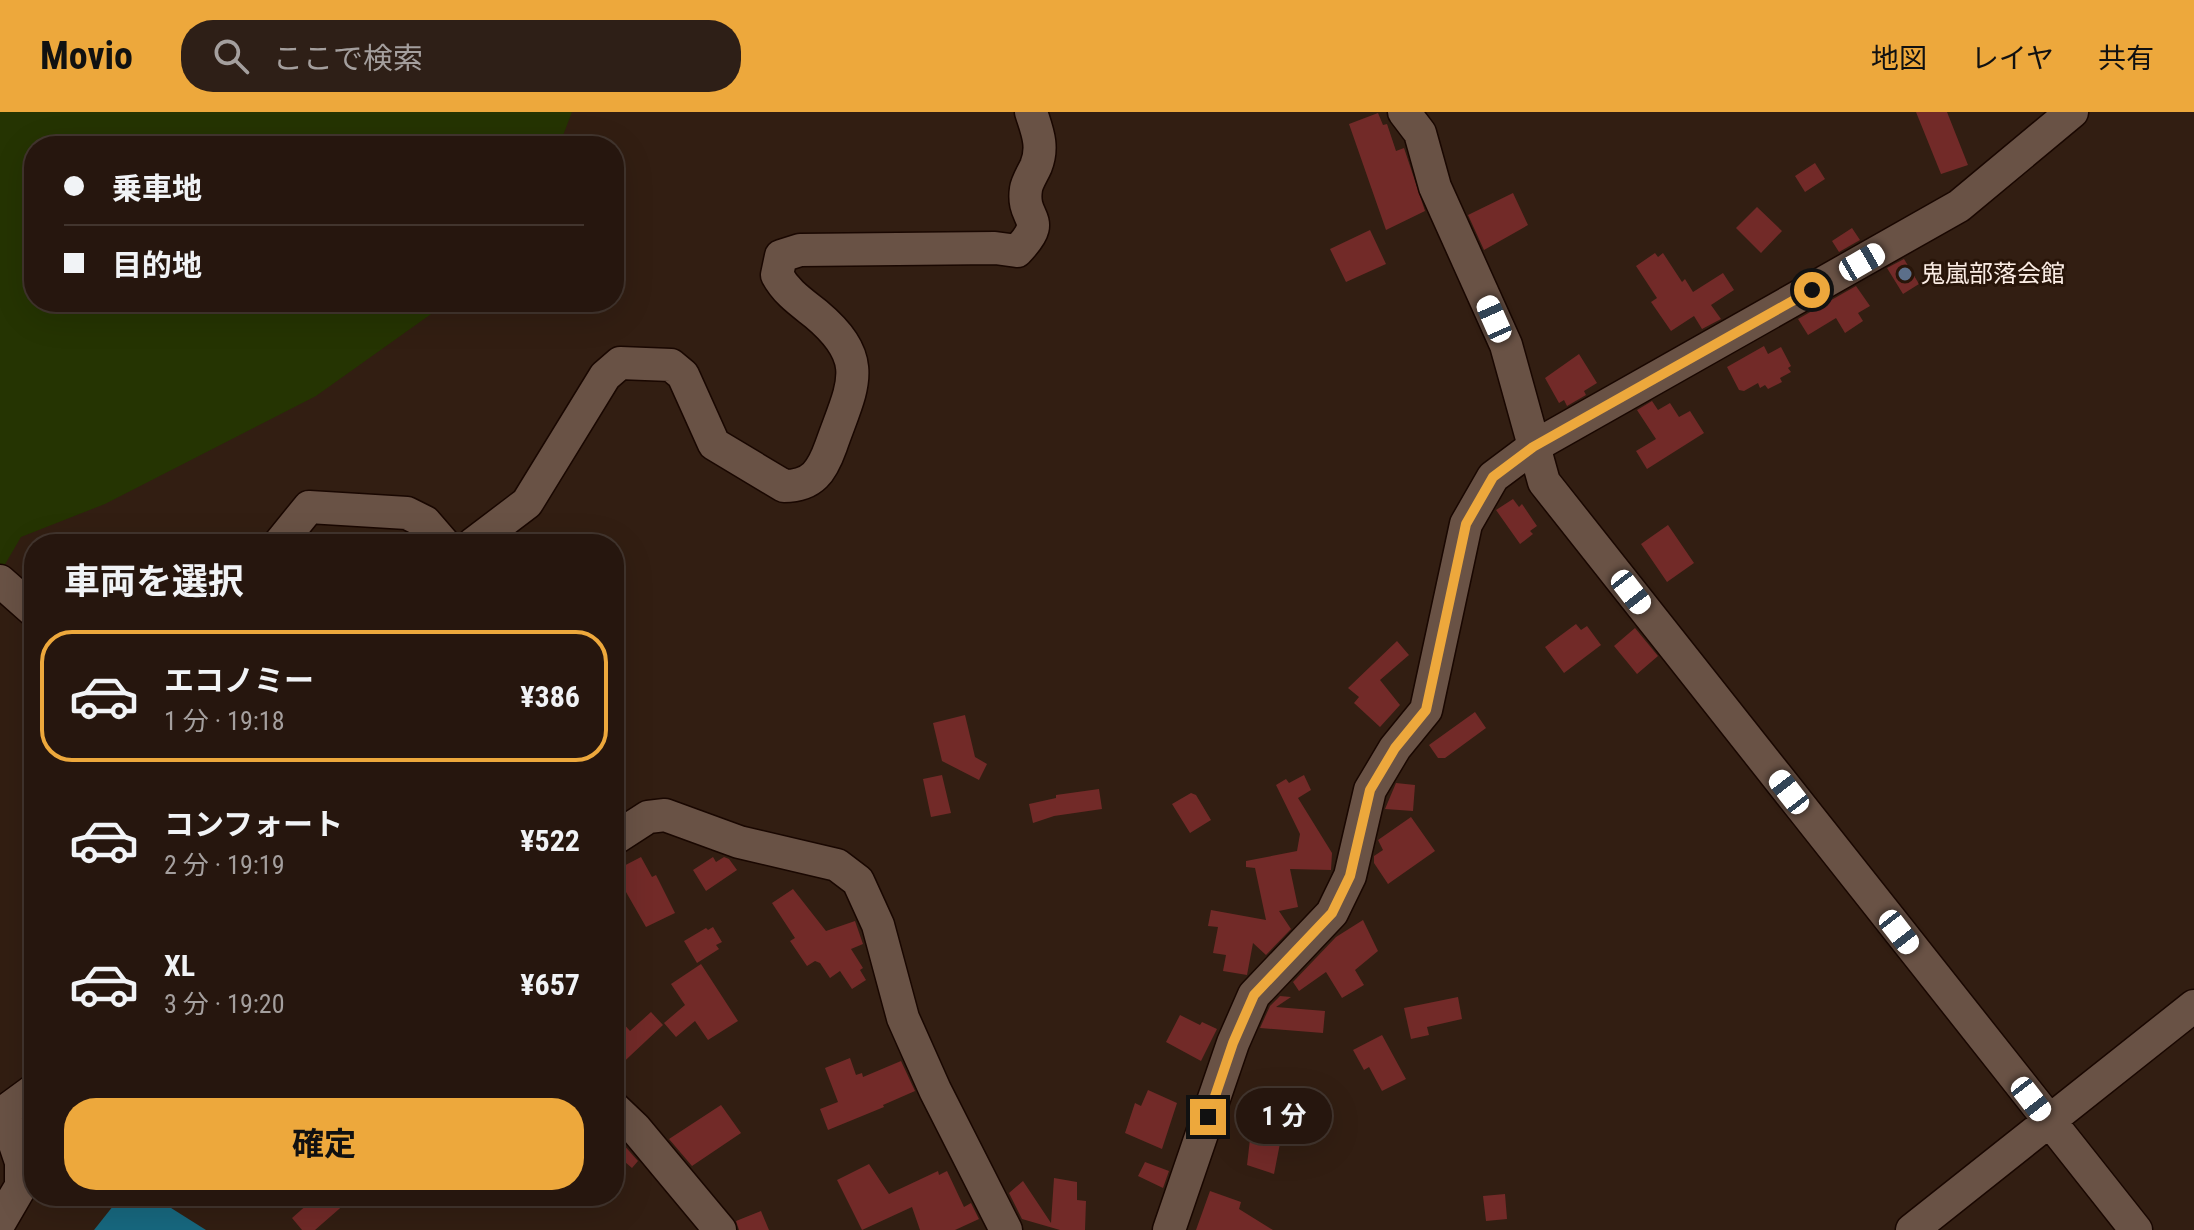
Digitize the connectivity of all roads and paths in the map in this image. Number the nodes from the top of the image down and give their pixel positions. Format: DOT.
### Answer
graph roads {
  1 [pos="1031,112"];
  2 [pos="1404,112"];
  3 [pos="2072,112"];
  4 [pos="1533,447"];
  5 [pos="287,534"];
  6 [pos="435,534"];
  7 [pos="486,534"];
  8 [pos="0,581"];
  9 [pos="24,602"];
  10 [pos="624,832"];
  11 [pos="2194,1006"];
  12 [pos="24,1097"];
  13 [pos="2,1112"];
  14 [pos="624,1118"];
  15 [pos="2049,1122"];
  16 [pos="0,1222"];
  17 [pos="720,1230"];
  18 [pos="1006,1230"];
  19 [pos="1169,1230"];
  20 [pos="1912,1230"];
  21 [pos="2136,1230"];
  1 -- 7 [label="street"];
  2 -- 4 [label="street"];
  3 -- 4 [label="street"];
  4 -- 15 [label="street"];
  4 -- 19 [label="street"];
  5 -- 6 [label="street"];
  8 -- 9 [label="street"];
  10 -- 18 [label="street"];
  11 -- 15 [label="street"];
  12 -- 13 [label="street"];
  13 -- 16 [label="street"];
  14 -- 17 [label="street"];
  15 -- 20 [label="street"];
  15 -- 21 [label="street"];
}
